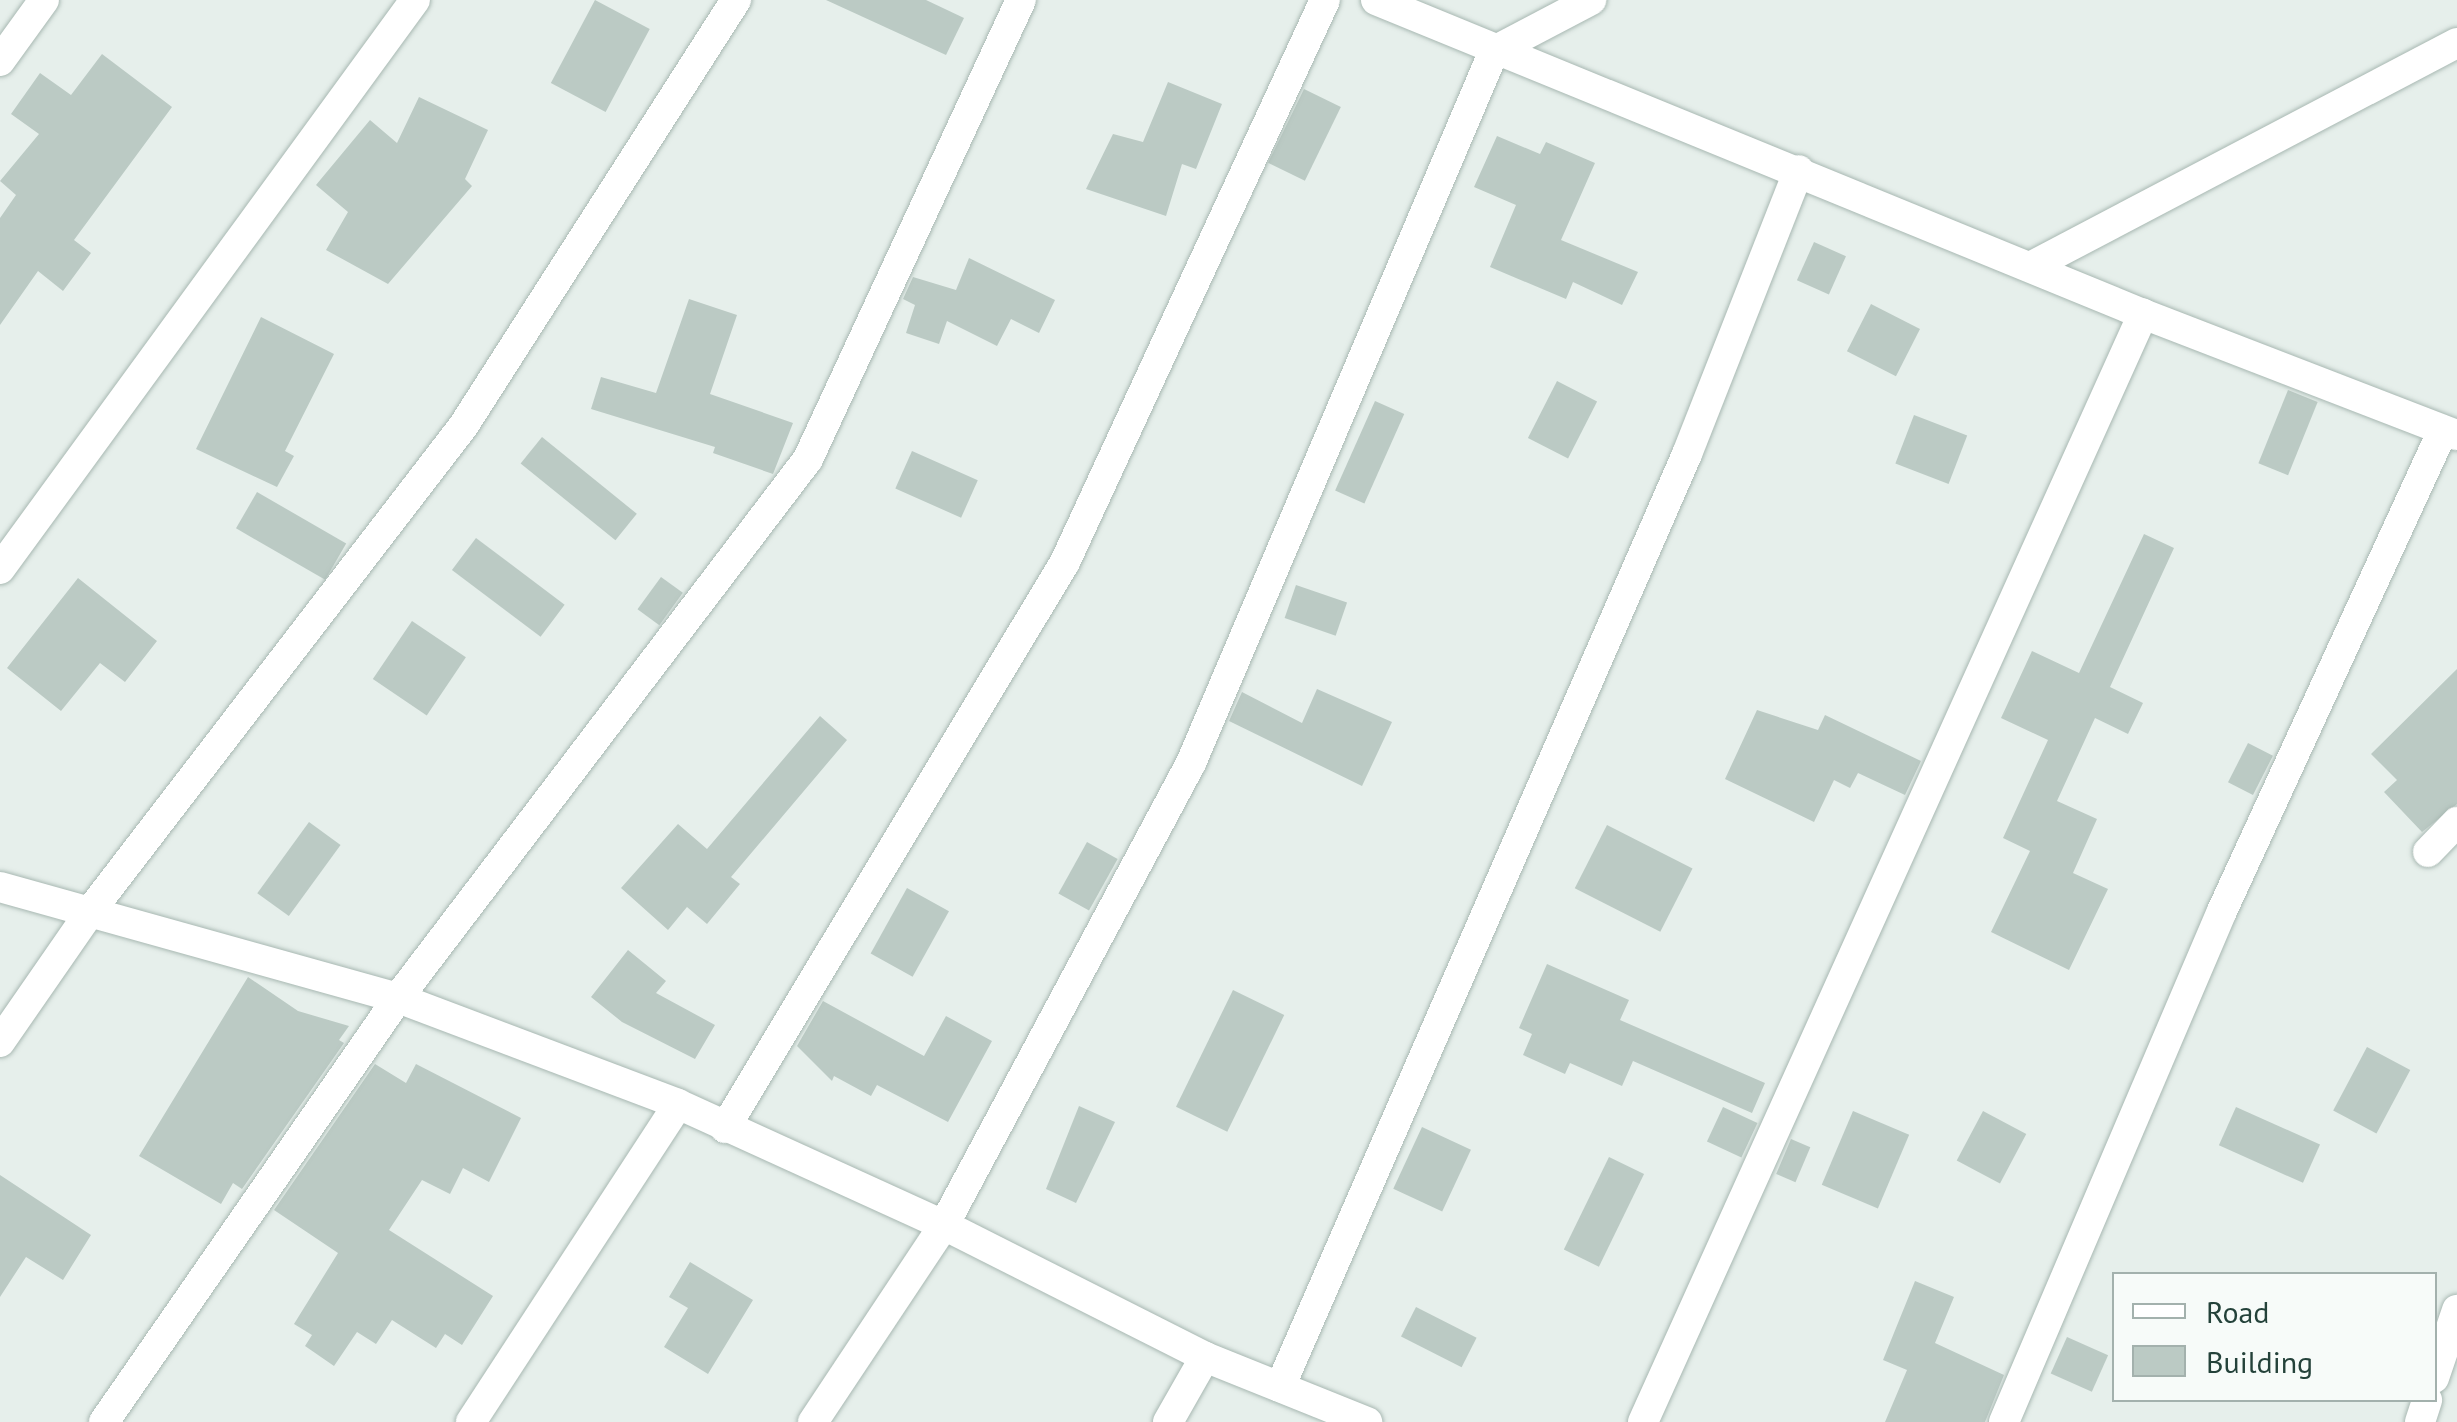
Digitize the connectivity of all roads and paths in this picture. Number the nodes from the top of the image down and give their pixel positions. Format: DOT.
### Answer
graph roads {
  1 [pos="44,0"];
  2 [pos="415,0"];
  3 [pos="736,0"];
  4 [pos="1021,0"];
  5 [pos="1325,0"];
  6 [pos="1376,0"];
  7 [pos="1592,0"];
  8 [pos="2457,43"];
  9 [pos="1494,50"];
  10 [pos="0,61"];
  11 [pos="1799,170"];
  12 [pos="2030,267"];
  13 [pos="2143,314"];
  14 [pos="2450,432"];
  15 [pos="0,569"];
  16 [pos="2457,822"];
  17 [pos="2428,852"];
  18 [pos="0,888"];
  19 [pos="92,909"];
  20 [pos="398,998"];
  21 [pos="0,1042"];
  22 [pos="678,1104"];
  23 [pos="725,1128"];
  24 [pos="944,1225"];
  25 [pos="2457,1310"];
  26 [pos="1205,1357"];
  27 [pos="2437,1369"];
  28 [pos="1280,1387"];
  29 [pos="104,1422"];
  30 [pos="472,1422"];
  31 [pos="813,1422"];
  32 [pos="1168,1422"];
  33 [pos="1367,1422"];
  34 [pos="1643,1422"];
  35 [pos="2004,1422"];
  1 -- 10 [label="street"];
  2 -- 15 [label="street"];
  3 -- 19 [label="street"];
  4 -- 20 [label="street"];
  5 -- 23 [label="street"];
  6 -- 9 [label="street"];
  7 -- 9 [label="street"];
  8 -- 12 [label="street"];
  9 -- 11 [label="street"];
  9 -- 24 [label="street"];
  11 -- 12 [label="street"];
  11 -- 28 [label="street"];
  12 -- 13 [label="street"];
  13 -- 14 [label="street"];
  13 -- 34 [label="street"];
  14 -- 35 [label="street"];
  16 -- 17 [label="street"];
  18 -- 19 [label="street"];
  19 -- 20 [label="street"];
  19 -- 21 [label="street"];
  20 -- 22 [label="street"];
  20 -- 29 [label="street"];
  22 -- 23 [label="street"];
  22 -- 30 [label="street"];
  23 -- 24 [label="street"];
  24 -- 26 [label="street"];
  24 -- 31 [label="street"];
  25 -- 27 [label="street"];
  26 -- 28 [label="street"];
  26 -- 32 [label="street"];
  28 -- 33 [label="street"];
}
